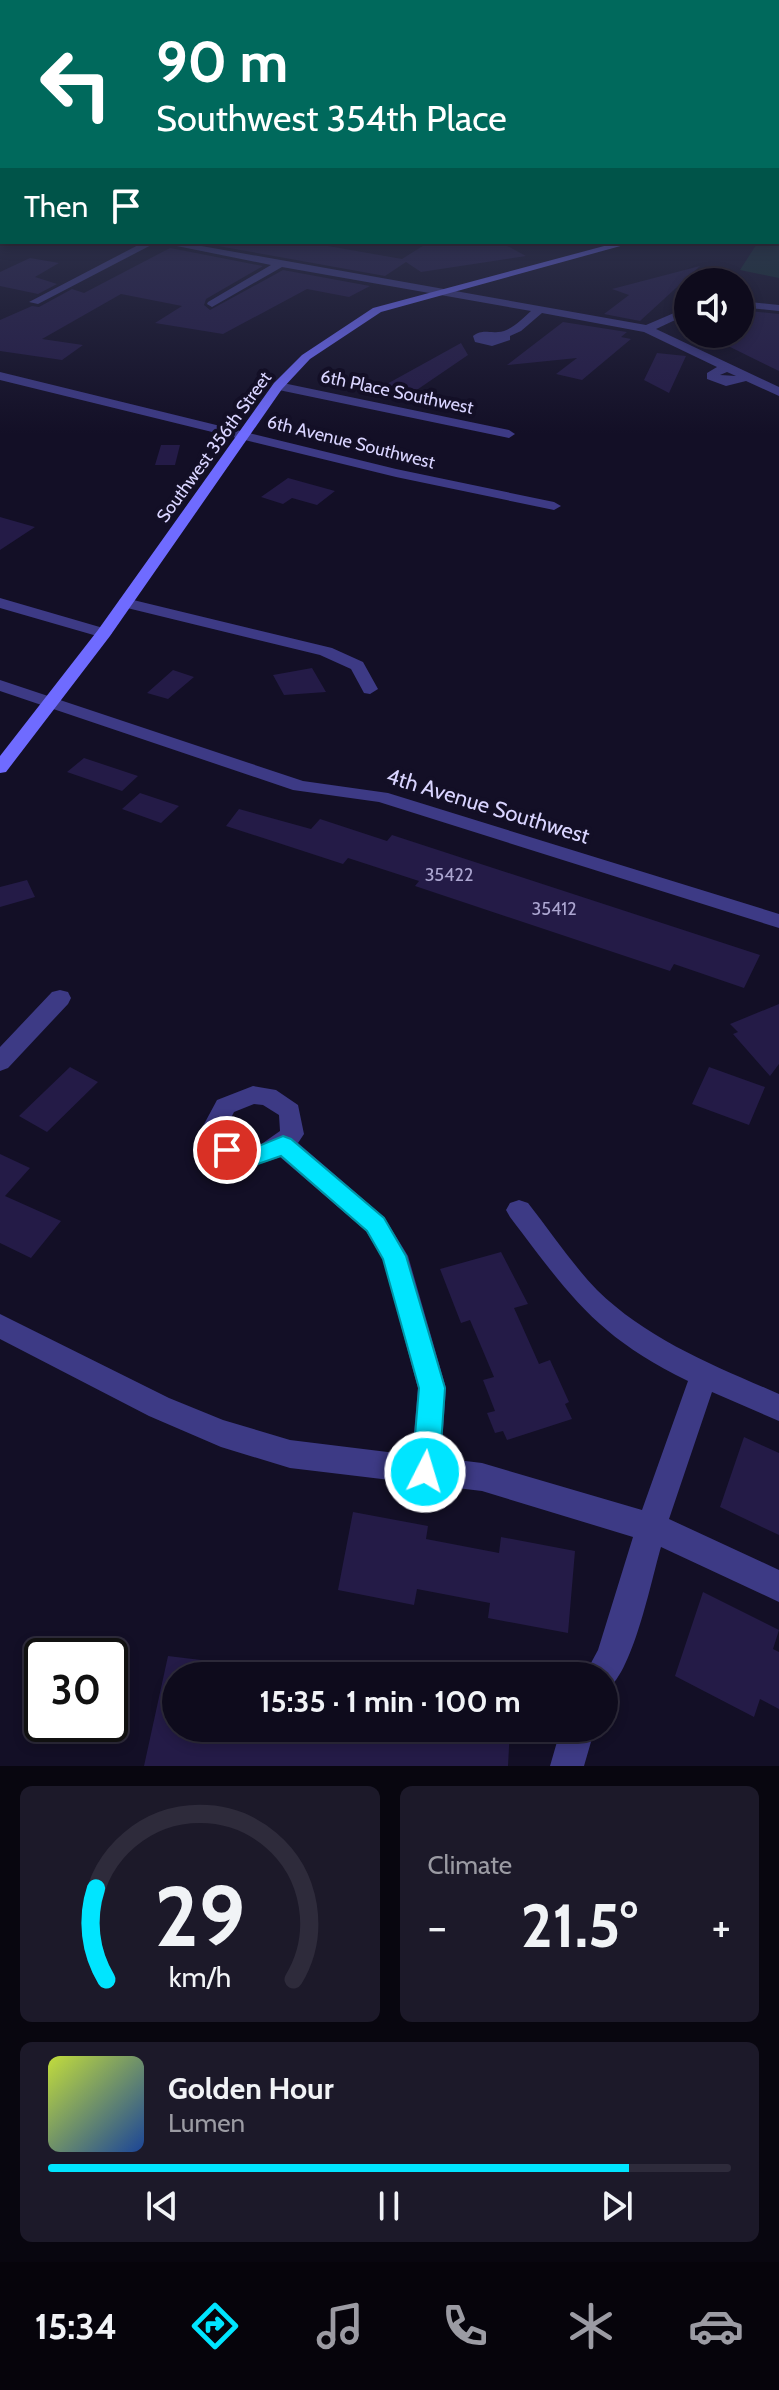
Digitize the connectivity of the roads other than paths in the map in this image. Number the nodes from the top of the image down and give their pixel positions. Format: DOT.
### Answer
graph roads {
  1 [pos="98,269"];
  2 [pos="270,269"];
  3 [pos="318,269"];
  4 [pos="524,269"];
  5 [pos="441,291"];
  6 [pos="34,302"];
  7 [pos="212,304"];
  8 [pos="754,305"];
  9 [pos="779,308"];
  10 [pos="540,309"];
  11 [pos="674,316"];
  12 [pos="647,329"];
  13 [pos="502,335"];
  14 [pos="0,376"];
  15 [pos="278,386"];
  16 [pos="779,392"];
  17 [pos="245,434"];
  18 [pos="509,434"];
  19 [pos="554,506"];
  20 [pos="0,603"];
  21 [pos="125,603"];
  22 [pos="104,633"];
  23 [pos="0,685"];
  24 [pos="370,689"];
  25 [pos="52,702"];
  26 [pos="0,768"];
  27 [pos="779,921"];
  28 [pos="60,998"];
  29 [pos="0,1062"];
  30 [pos="283,1145"];
  31 [pos="519,1210"];
  32 [pos="0,1326"];
  33 [pos="704,1375"];
  34 [pos="779,1408"];
  35 [pos="425,1472"];
  36 [pos="651,1528"];
  37 [pos="779,1586"];
  38 [pos="609,1662"];
  39 [pos="574,1742"];
  40 [pos="567,1766"];
  1 -- 6 [label="street"];
  2 -- 7 [label="street"];
  3 -- 5 [label="street"];
  4 -- 5 [label="main road, Southwest 356th Street"];
  5 -- 10 [label="street"];
  5 -- 15 [label="main road, Southwest 356th Street"];
  8 -- 9 [label="street"];
  10 -- 12 [label="street"];
  10 -- 13 [label="street"];
  11 -- 12 [label="street"];
  12 -- 16 [label="street"];
  14 -- 17 [label="street, 6th Avenue Southwest"];
  15 -- 17 [label="main road, Southwest 356th Street"];
  15 -- 18 [label="street, 6th Place Southwest"];
  17 -- 19 [label="street, 6th Avenue Southwest"];
  17 -- 21 [label="main road, Southwest 356th Street"];
  20 -- 22 [label="street"];
  21 -- 22 [label="main road, Southwest 356th Street"];
  21 -- 24 [label="street"];
  22 -- 25 [label="main road, Southwest 356th Street"];
  23 -- 25 [label="street, 4th Avenue Southwest"];
  25 -- 26 [label="main road, Southwest 356th Street"];
  25 -- 27 [label="street, 4th Avenue Southwest"];
  28 -- 29 [label="street"];
  30 -- 35 [label="street"];
  31 -- 33 [label="street"];
  32 -- 35 [label="street"];
  33 -- 34 [label="street"];
  33 -- 36 [label="street"];
  35 -- 36 [label="street"];
  36 -- 37 [label="street"];
  36 -- 38 [label="street"];
  39 -- 40 [label="street"];
}
